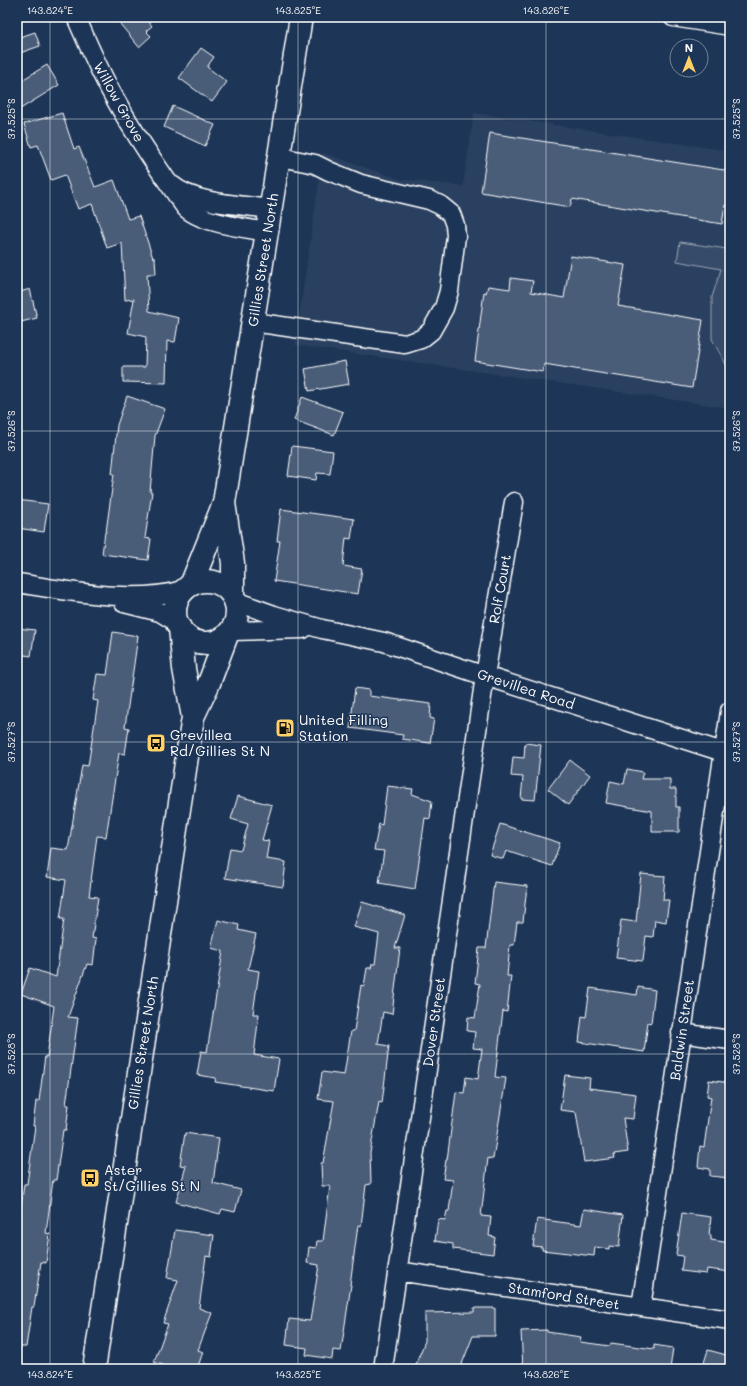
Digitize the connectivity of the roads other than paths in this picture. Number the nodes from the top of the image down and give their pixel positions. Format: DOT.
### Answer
graph roads {
  1 [pos="76,17"];
  2 [pos="301,17"];
  3 [pos="674,17"];
  4 [pos="730,26"];
  5 [pos="280,157"];
  6 [pos="169,182"];
  7 [pos="271,209"];
  8 [pos="267,232"];
  9 [pos="253,322"];
  10 [pos="514,502"];
  11 [pos="224,503"];
  12 [pos="17,583"];
  13 [pos="189,587"];
  14 [pos="78,592"];
  15 [pos="234,599"];
  16 [pos="179,626"];
  17 [pos="322,629"];
  18 [pos="229,633"];
  19 [pos="485,676"];
  20 [pos="730,711"];
  21 [pos="193,717"];
  22 [pos="727,752"];
  23 [pos="682,1033"];
  24 [pos="730,1040"];
  25 [pos="398,1271"];
  26 [pos="641,1307"];
  27 [pos="730,1320"];
  28 [pos="94,1369"];
  29 [pos="383,1369"];
  1 -- 6 [label="street, Willow Grove"];
  2 -- 5 [label="main road, Gillies Street North"];
  3 -- 4 [label="street"];
  5 -- 7 [label="main road, Gillies Street North"];
  5 -- 9 [label="street"];
  6 -- 7 [label="street, Willow Grove"];
  6 -- 8 [label="street, Willow Grove"];
  7 -- 8 [label="main road, Gillies Street North"];
  8 -- 9 [label="main road, Gillies Street North"];
  9 -- 11 [label="main road, Gillies Street North"];
  10 -- 19 [label="street, Rolf Court"];
  11 -- 13 [label="main road, Gillies Street North"];
  11 -- 15 [label="main road, Gillies Street North"];
  12 -- 14 [label="street"];
  13 -- 14 [label="street"];
  13 -- 15 [label="main road"];
  13 -- 16 [label="main road, Gillies Street North"];
  14 -- 16 [label="street"];
  15 -- 17 [label="street, Grevillea Road"];
  15 -- 18 [label="main road, Gillies Street North"];
  16 -- 18 [label="main road"];
  16 -- 21 [label="main road, Gillies Street North"];
  17 -- 18 [label="street, Grevillea Road"];
  17 -- 19 [label="street, Grevillea Road"];
  18 -- 21 [label="main road, Gillies Street North"];
  19 -- 22 [label="street, Grevillea Road"];
  19 -- 25 [label="street, Dover Street"];
  20 -- 22 [label="street, Baldwin Street"];
  21 -- 28 [label="main road, Gillies Street North"];
  22 -- 23 [label="street, Baldwin Street"];
  23 -- 24 [label="street"];
  23 -- 26 [label="street, Baldwin Street"];
  25 -- 26 [label="street, Stamford Street"];
  25 -- 29 [label="street, Dover Street"];
  26 -- 27 [label="street, Stamford Street"];
}
